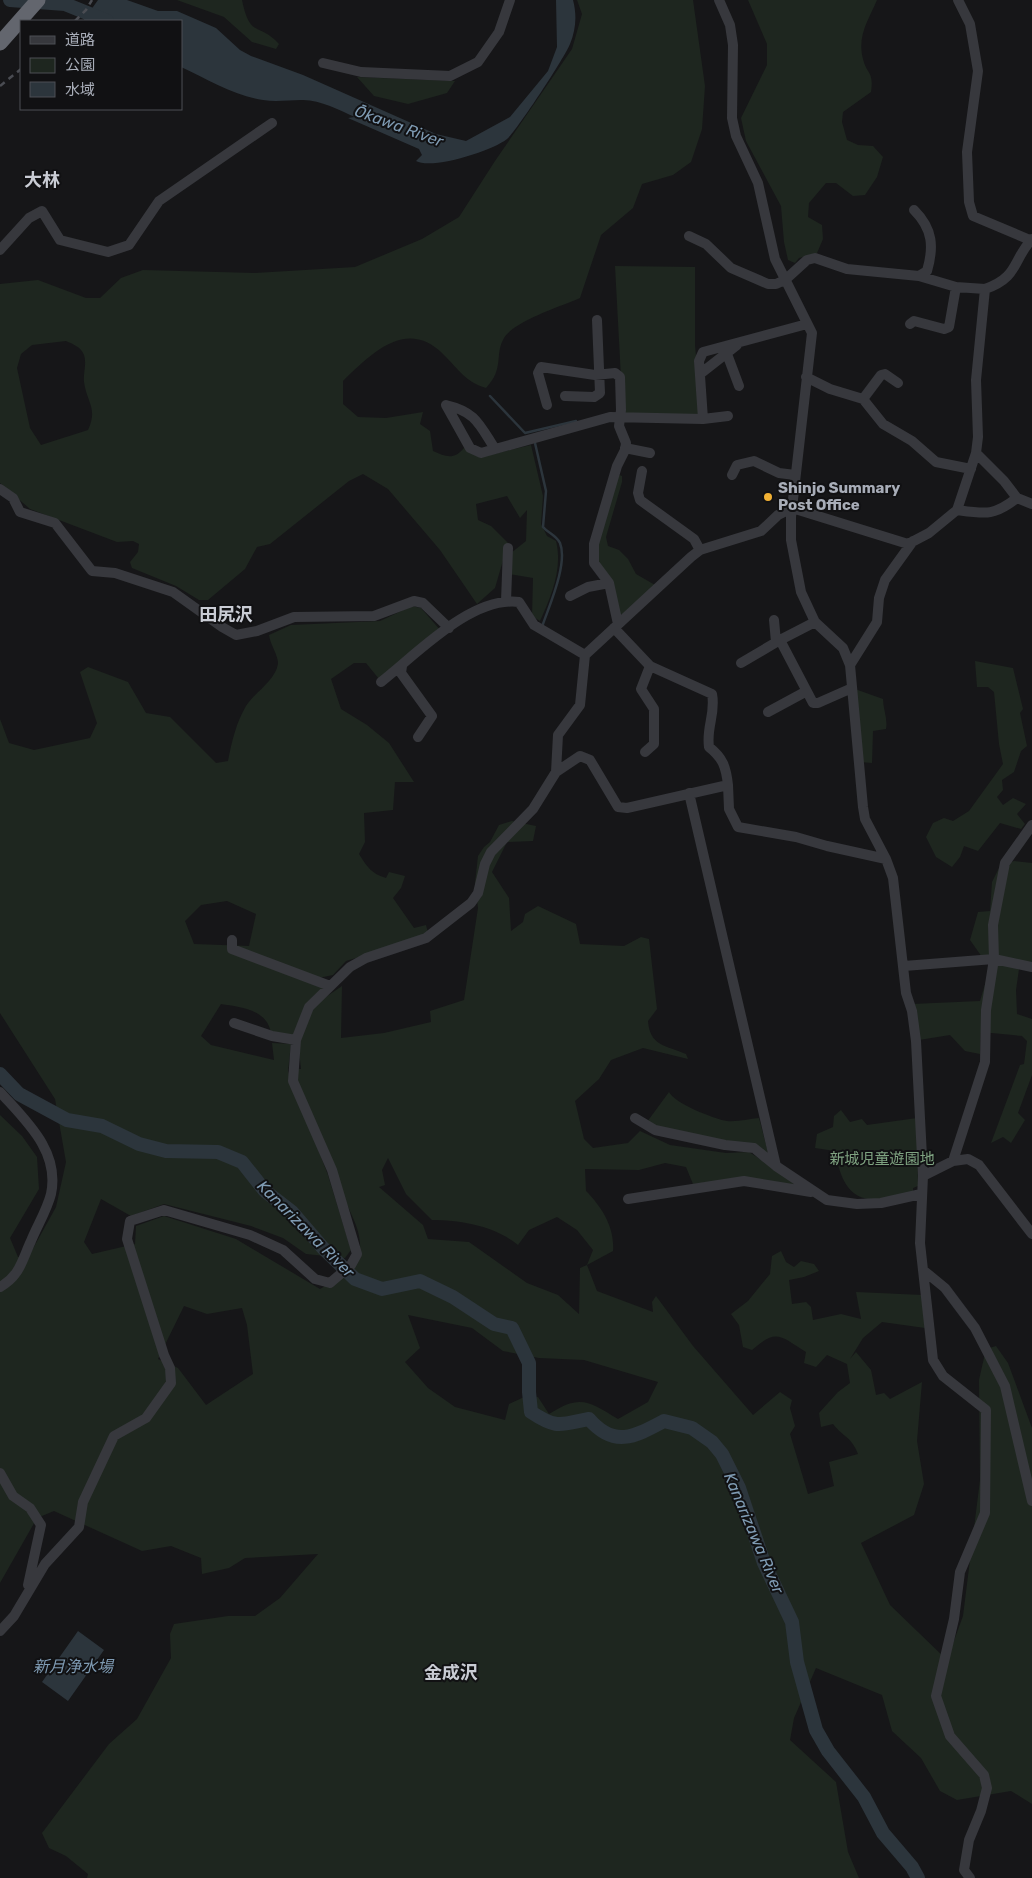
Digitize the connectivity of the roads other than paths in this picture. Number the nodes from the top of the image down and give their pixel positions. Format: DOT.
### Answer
graph roads {
  1 [pos="38,0"];
  2 [pos="510,0"];
  3 [pos="719,0"];
  4 [pos="958,0"];
  5 [pos="21,20"];
  6 [pos="20,21"];
  7 [pos="2,42"];
  8 [pos="323,63"];
  9 [pos="272,123"];
  10 [pos="914,210"];
  11 [pos="689,236"];
  12 [pos="1031,240"];
  13 [pos="0,250"];
  14 [pos="919,276"];
  15 [pos="784,280"];
  16 [pos="956,287"];
  17 [pos="985,289"];
  18 [pos="597,320"];
  19 [pos="808,324"];
  20 [pos="910,324"];
  21 [pos="739,342"];
  22 [pos="727,354"];
  23 [pos="600,373"];
  24 [pos="700,374"];
  25 [pos="806,377"];
  26 [pos="898,383"];
  27 [pos="739,386"];
  28 [pos="565,396"];
  29 [pos="863,399"];
  30 [pos="547,405"];
  31 [pos="728,416"];
  32 [pos="619,418"];
  33 [pos="703,419"];
  34 [pos="625,448"];
  35 [pos="495,449"];
  36 [pos="650,453"];
  37 [pos="976,453"];
  38 [pos="970,468"];
  39 [pos="642,471"];
  40 [pos="732,475"];
  41 [pos="795,475"];
  42 [pos="0,489"];
  43 [pos="1017,498"];
  44 [pos="1032,504"];
  45 [pos="792,508"];
  46 [pos="957,510"];
  47 [pos="914,541"];
  48 [pos="508,548"];
  49 [pos="700,550"];
  50 [pos="609,583"];
  51 [pos="570,596"];
  52 [pos="506,601"];
  53 [pos="774,620"];
  54 [pos="815,622"];
  55 [pos="616,626"];
  56 [pos="448,628"];
  57 [pos="778,641"];
  58 [pos="585,655"];
  59 [pos="742,663"];
  60 [pos="850,665"];
  61 [pos="402,666"];
  62 [pos="650,666"];
  63 [pos="381,682"];
  64 [pos="852,688"];
  65 [pos="806,692"];
  66 [pos="768,712"];
  67 [pos="418,737"];
  68 [pos="645,752"];
  69 [pos="556,772"];
  70 [pos="728,785"];
  71 [pos="689,794"];
  72 [pos="1032,826"];
  73 [pos="886,859"];
  74 [pos="232,940"];
  75 [pos="994,959"];
  76 [pos="904,966"];
  77 [pos="1032,967"];
  78 [pos="330,986"];
  79 [pos="234,1023"];
  80 [pos="296,1040"];
  81 [pos="0,1092"];
  82 [pos="634,1118"];
  83 [pos="953,1161"];
  84 [pos="776,1166"];
  85 [pos="923,1176"];
  86 [pos="817,1193"];
  87 [pos="921,1194"];
  88 [pos="628,1199"];
  89 [pos="1032,1234"];
  90 [pos="923,1270"];
  91 [pos="0,1287"];
  92 [pos="0,1474"];
  93 [pos="1032,1501"];
  94 [pos="25,1598"];
  95 [pos="0,1631"];
  96 [pos="970,1878"];
  1 -- 5 [label="highway"];
  2 -- 8 [label="street"];
  3 -- 15 [label="street"];
  4 -- 12 [label="street"];
  6 -- 7 [label="highway"];
  9 -- 13 [label="street"];
  10 -- 14 [label="street"];
  11 -- 15 [label="street"];
  12 -- 17 [label="street"];
  14 -- 15 [label="street"];
  14 -- 16 [label="street"];
  15 -- 19 [label="street"];
  16 -- 17 [label="street"];
  16 -- 20 [label="street"];
  17 -- 37 [label="street"];
  18 -- 23 [label="street"];
  19 -- 21 [label="street"];
  19 -- 25 [label="street"];
  21 -- 22 [label="street"];
  21 -- 24 [label="street"];
  22 -- 24 [label="street"];
  22 -- 27 [label="street"];
  23 -- 28 [label="street"];
  23 -- 30 [label="street"];
  23 -- 32 [label="street"];
  24 -- 33 [label="street"];
  25 -- 29 [label="street"];
  25 -- 41 [label="street"];
  26 -- 29 [label="street"];
  29 -- 38 [label="street"];
  31 -- 33 [label="street"];
  32 -- 33 [label="street"];
  32 -- 34 [label="street"];
  32 -- 35 [label="street"];
  34 -- 36 [label="street"];
  34 -- 50 [label="street"];
  35 -- 35 [label="street"];
  37 -- 38 [label="street"];
  37 -- 43 [label="street"];
  38 -- 46 [label="street"];
  39 -- 49 [label="street"];
  40 -- 41 [label="street"];
  41 -- 45 [label="street"];
  42 -- 56 [label="street"];
  43 -- 44 [label="street"];
  43 -- 46 [label="street"];
  45 -- 47 [label="street"];
  45 -- 49 [label="street"];
  45 -- 54 [label="street"];
  46 -- 47 [label="street"];
  47 -- 60 [label="street"];
  48 -- 52 [label="street"];
  49 -- 55 [label="street"];
  50 -- 51 [label="street"];
  50 -- 55 [label="street"];
  52 -- 56 [label="street"];
  52 -- 58 [label="street"];
  53 -- 57 [label="street"];
  54 -- 57 [label="street"];
  54 -- 60 [label="street"];
  55 -- 58 [label="street"];
  55 -- 62 [label="street"];
  56 -- 61 [label="street"];
  57 -- 59 [label="street"];
  57 -- 65 [label="street"];
  58 -- 69 [label="street"];
  60 -- 64 [label="street"];
  61 -- 63 [label="street"];
  61 -- 67 [label="street"];
  62 -- 68 [label="street"];
  62 -- 70 [label="street"];
  64 -- 65 [label="street"];
  64 -- 73 [label="street"];
  65 -- 66 [label="street"];
  69 -- 71 [label="street"];
  69 -- 78 [label="street"];
  70 -- 71 [label="street"];
  70 -- 73 [label="street"];
  71 -- 84 [label="street"];
  72 -- 75 [label="street"];
  73 -- 76 [label="street"];
  74 -- 78 [label="street"];
  75 -- 76 [label="street"];
  75 -- 77 [label="street"];
  75 -- 83 [label="street"];
  76 -- 85 [label="street"];
  78 -- 80 [label="street"];
  79 -- 80 [label="street"];
  80 -- 94 [label="street"];
  81 -- 91 [label="street"];
  82 -- 84 [label="street"];
  83 -- 85 [label="street"];
  83 -- 89 [label="street"];
  84 -- 86 [label="street"];
  85 -- 87 [label="street"];
  86 -- 87 [label="street"];
  86 -- 88 [label="street"];
  87 -- 90 [label="street"];
  90 -- 93 [label="street"];
  90 -- 96 [label="street"];
  92 -- 94 [label="street"];
  94 -- 95 [label="street"];
}
